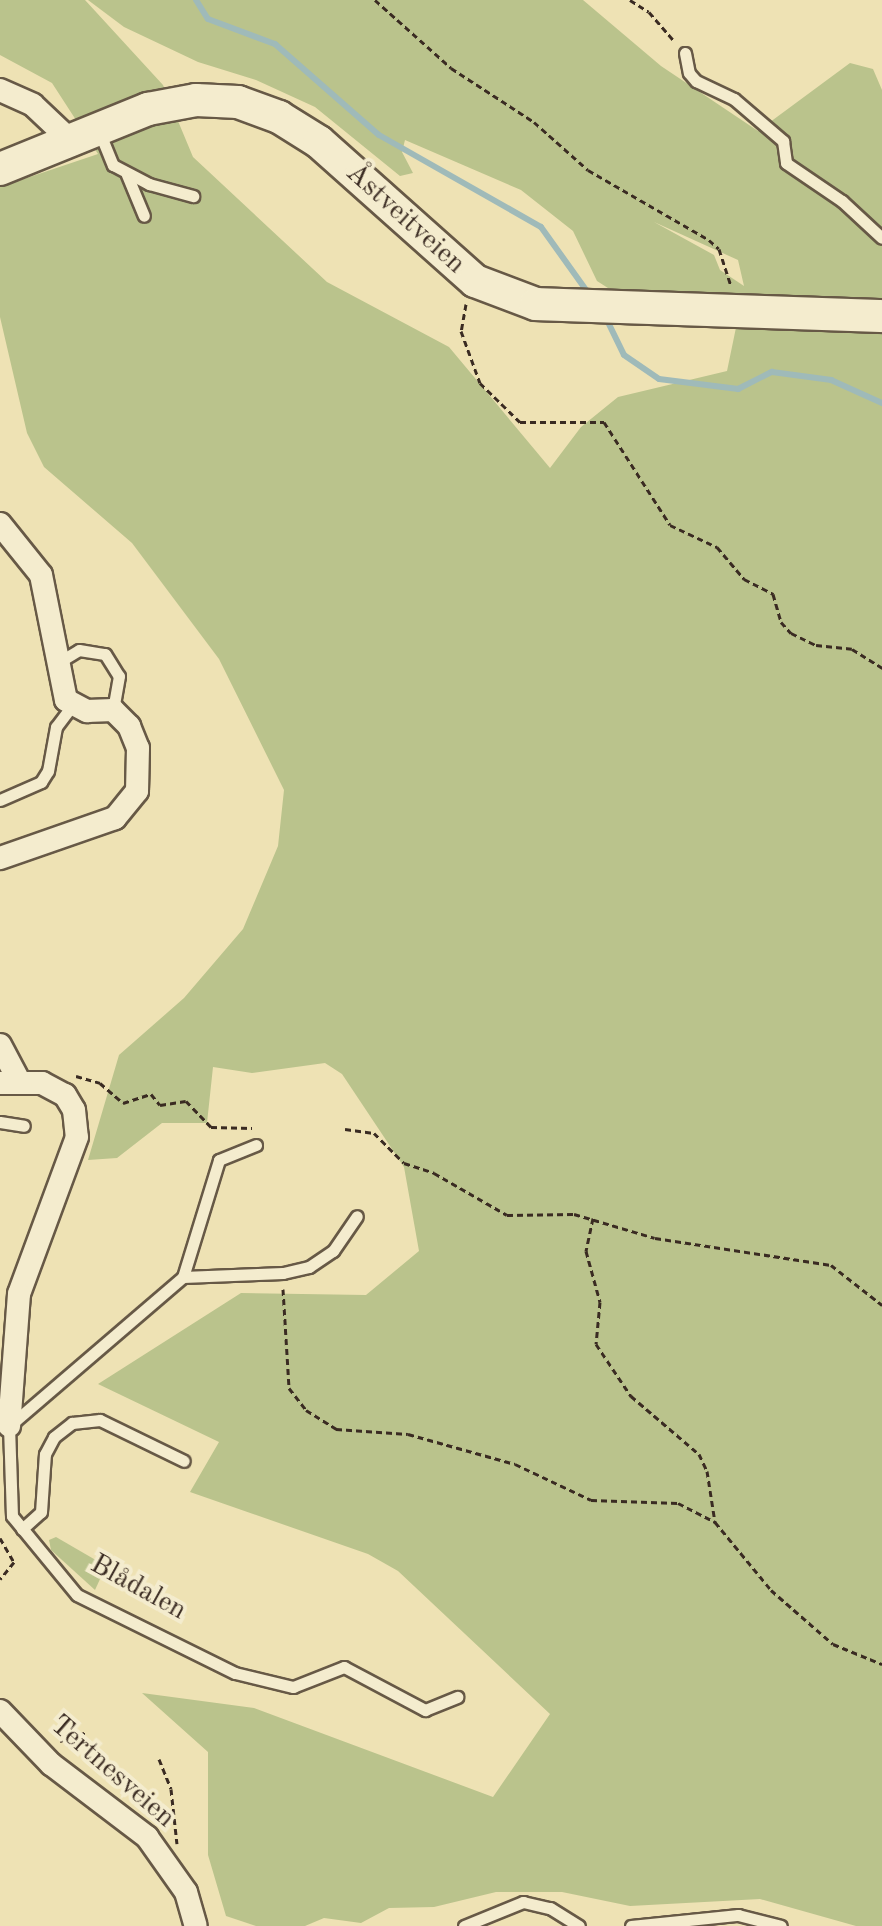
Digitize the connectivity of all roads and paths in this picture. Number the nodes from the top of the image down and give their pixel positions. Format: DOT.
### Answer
graph roads {
  1 [pos="375,0"];
  2 [pos="630,0"];
  3 [pos="685,53"];
  4 [pos="0,90"];
  5 [pos="85,135"];
  6 [pos="0,169"];
  7 [pos="127,175"];
  8 [pos="193,196"];
  9 [pos="144,216"];
  10 [pos="882,238"];
  11 [pos="475,281"];
  12 [pos="755,313"];
  13 [pos="882,316"];
  14 [pos="0,524"];
  15 [pos="59,662"];
  16 [pos="882,668"];
  17 [pos="72,706"];
  18 [pos="113,710"];
  19 [pos="0,800"];
  20 [pos="0,858"];
  21 [pos="0,1045"];
  22 [pos="9,1081"];
  23 [pos="54,1089"];
  24 [pos="0,1122"];
  25 [pos="24,1126"];
  26 [pos="252,1128"];
  27 [pos="345,1129"];
  28 [pos="256,1145"];
  29 [pos="357,1216"];
  30 [pos="593,1218"];
  31 [pos="283,1273"];
  32 [pos="183,1277"];
  33 [pos="882,1305"];
  34 [pos="9,1426"];
  35 [pos="184,1461"];
  36 [pos="715,1522"];
  37 [pos="22,1529"];
  38 [pos="0,1538"];
  39 [pos="0,1579"];
  40 [pos="882,1664"];
  41 [pos="458,1697"];
  42 [pos="0,1711"];
  43 [pos="88,1732"];
  44 [pos="39,1750"];
  45 [pos="159,1759"];
  46 [pos="177,1852"];
  47 [pos="196,1926"];
  48 [pos="464,1926"];
  49 [pos="579,1926"];
  50 [pos="631,1926"];
  51 [pos="781,1926"];
  1 -- 12 [label="path"];
  2 -- 3 [label="path"];
  3 -- 10 [label="lane"];
  4 -- 5 [label="street"];
  5 -- 6 [label="street, Åstveitveien"];
  5 -- 7 [label="lane"];
  5 -- 11 [label="street, Åstveitveien"];
  7 -- 8 [label="lane"];
  7 -- 9 [label="lane"];
  11 -- 12 [label="street, Åstveitveien"];
  11 -- 16 [label="path"];
  12 -- 13 [label="street, Åstveitveien"];
  14 -- 15 [label="street"];
  15 -- 17 [label="street"];
  15 -- 18 [label="lane"];
  17 -- 18 [label="street"];
  17 -- 19 [label="lane"];
  18 -- 20 [label="street"];
  21 -- 22 [label="street"];
  22 -- 23 [label="street"];
  23 -- 26 [label="path"];
  23 -- 34 [label="street, Blådalen"];
  24 -- 25 [label="lane"];
  27 -- 30 [label="path"];
  28 -- 32 [label="lane"];
  29 -- 31 [label="lane"];
  30 -- 33 [label="path"];
  30 -- 36 [label="path"];
  31 -- 32 [label="lane"];
  31 -- 36 [label="path"];
  32 -- 34 [label="lane"];
  34 -- 37 [label="lane, Blådalen"];
  35 -- 37 [label="lane"];
  36 -- 40 [label="path"];
  37 -- 41 [label="lane, Blådalen"];
  38 -- 39 [label="path"];
  42 -- 44 [label="street, Tertnesveien"];
  43 -- 44 [label="path"];
  44 -- 47 [label="street, Tertnesveien"];
  45 -- 46 [label="path"];
  48 -- 49 [label="lane"];
  50 -- 51 [label="lane"];
}
